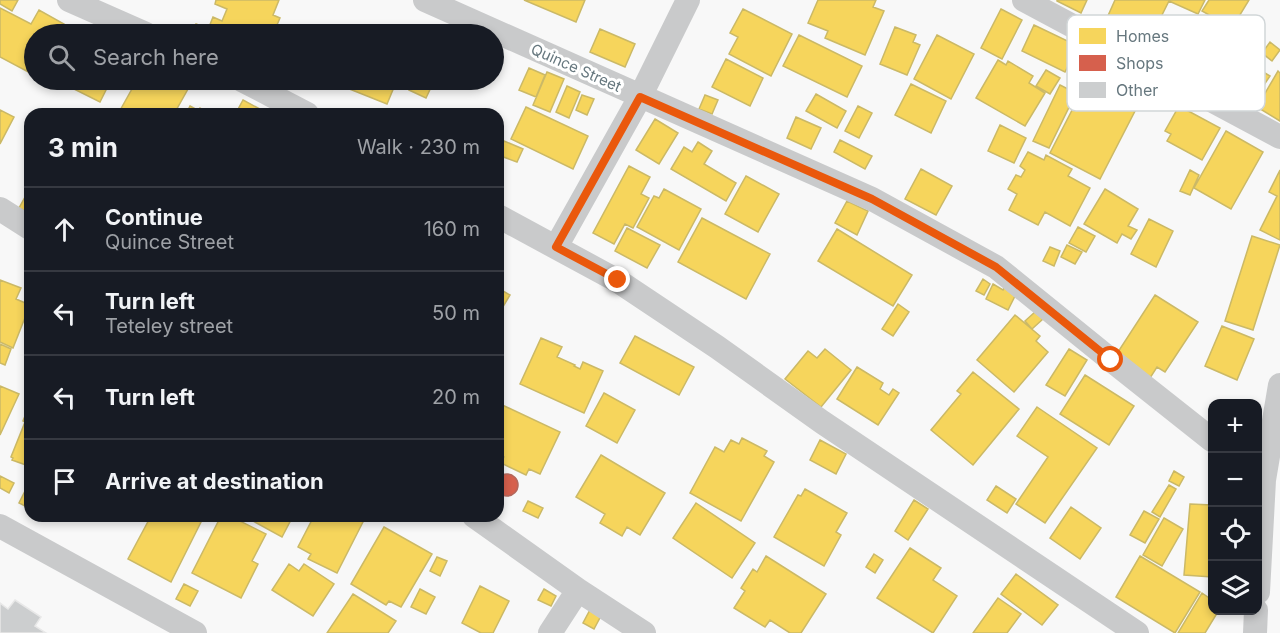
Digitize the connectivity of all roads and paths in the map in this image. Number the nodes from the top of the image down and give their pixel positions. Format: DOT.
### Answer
graph roads {
  1 [pos="69,0"];
  2 [pos="424,0"];
  3 [pos="688,0"];
  4 [pos="1024,0"];
  5 [pos="1067,23"];
  6 [pos="123,24"];
  7 [pos="477,24"];
  8 [pos="504,36"];
  9 [pos="261,90"];
  10 [pos="640,97"];
  11 [pos="296,108"];
  12 [pos="1233,111"];
  13 [pos="1280,136"];
  14 [pos="0,209"];
  15 [pos="504,219"];
  16 [pos="24,224"];
  17 [pos="556,247"];
  18 [pos="1280,385"];
  19 [pos="1208,437"];
  20 [pos="1262,473"];
  21 [pos="1260,507"];
  22 [pos="482,522"];
  23 [pos="0,526"];
  24 [pos="1258,561"];
  25 [pos="578,590"];
  26 [pos="1256,615"];
  27 [pos="195,633"];
  28 [pos="550,633"];
  29 [pos="644,633"];
  30 [pos="1137,633"];
  31 [pos="1255,633"];
  1 -- 6 [label="street"];
  2 -- 7 [label="street, Quince Street"];
  3 -- 10 [label="street"];
  4 -- 5 [label="street"];
  8 -- 10 [label="street, Quince Street"];
  9 -- 11 [label="street"];
  10 -- 17 [label="street"];
  10 -- 19 [label="street, Quince Street"];
  12 -- 13 [label="street"];
  14 -- 16 [label="street"];
  15 -- 17 [label="street"];
  17 -- 30 [label="street"];
  18 -- 20 [label="street"];
  21 -- 24 [label="street"];
  22 -- 25 [label="street"];
  23 -- 27 [label="street"];
  25 -- 28 [label="street"];
  25 -- 29 [label="street"];
  26 -- 31 [label="street"];
}
